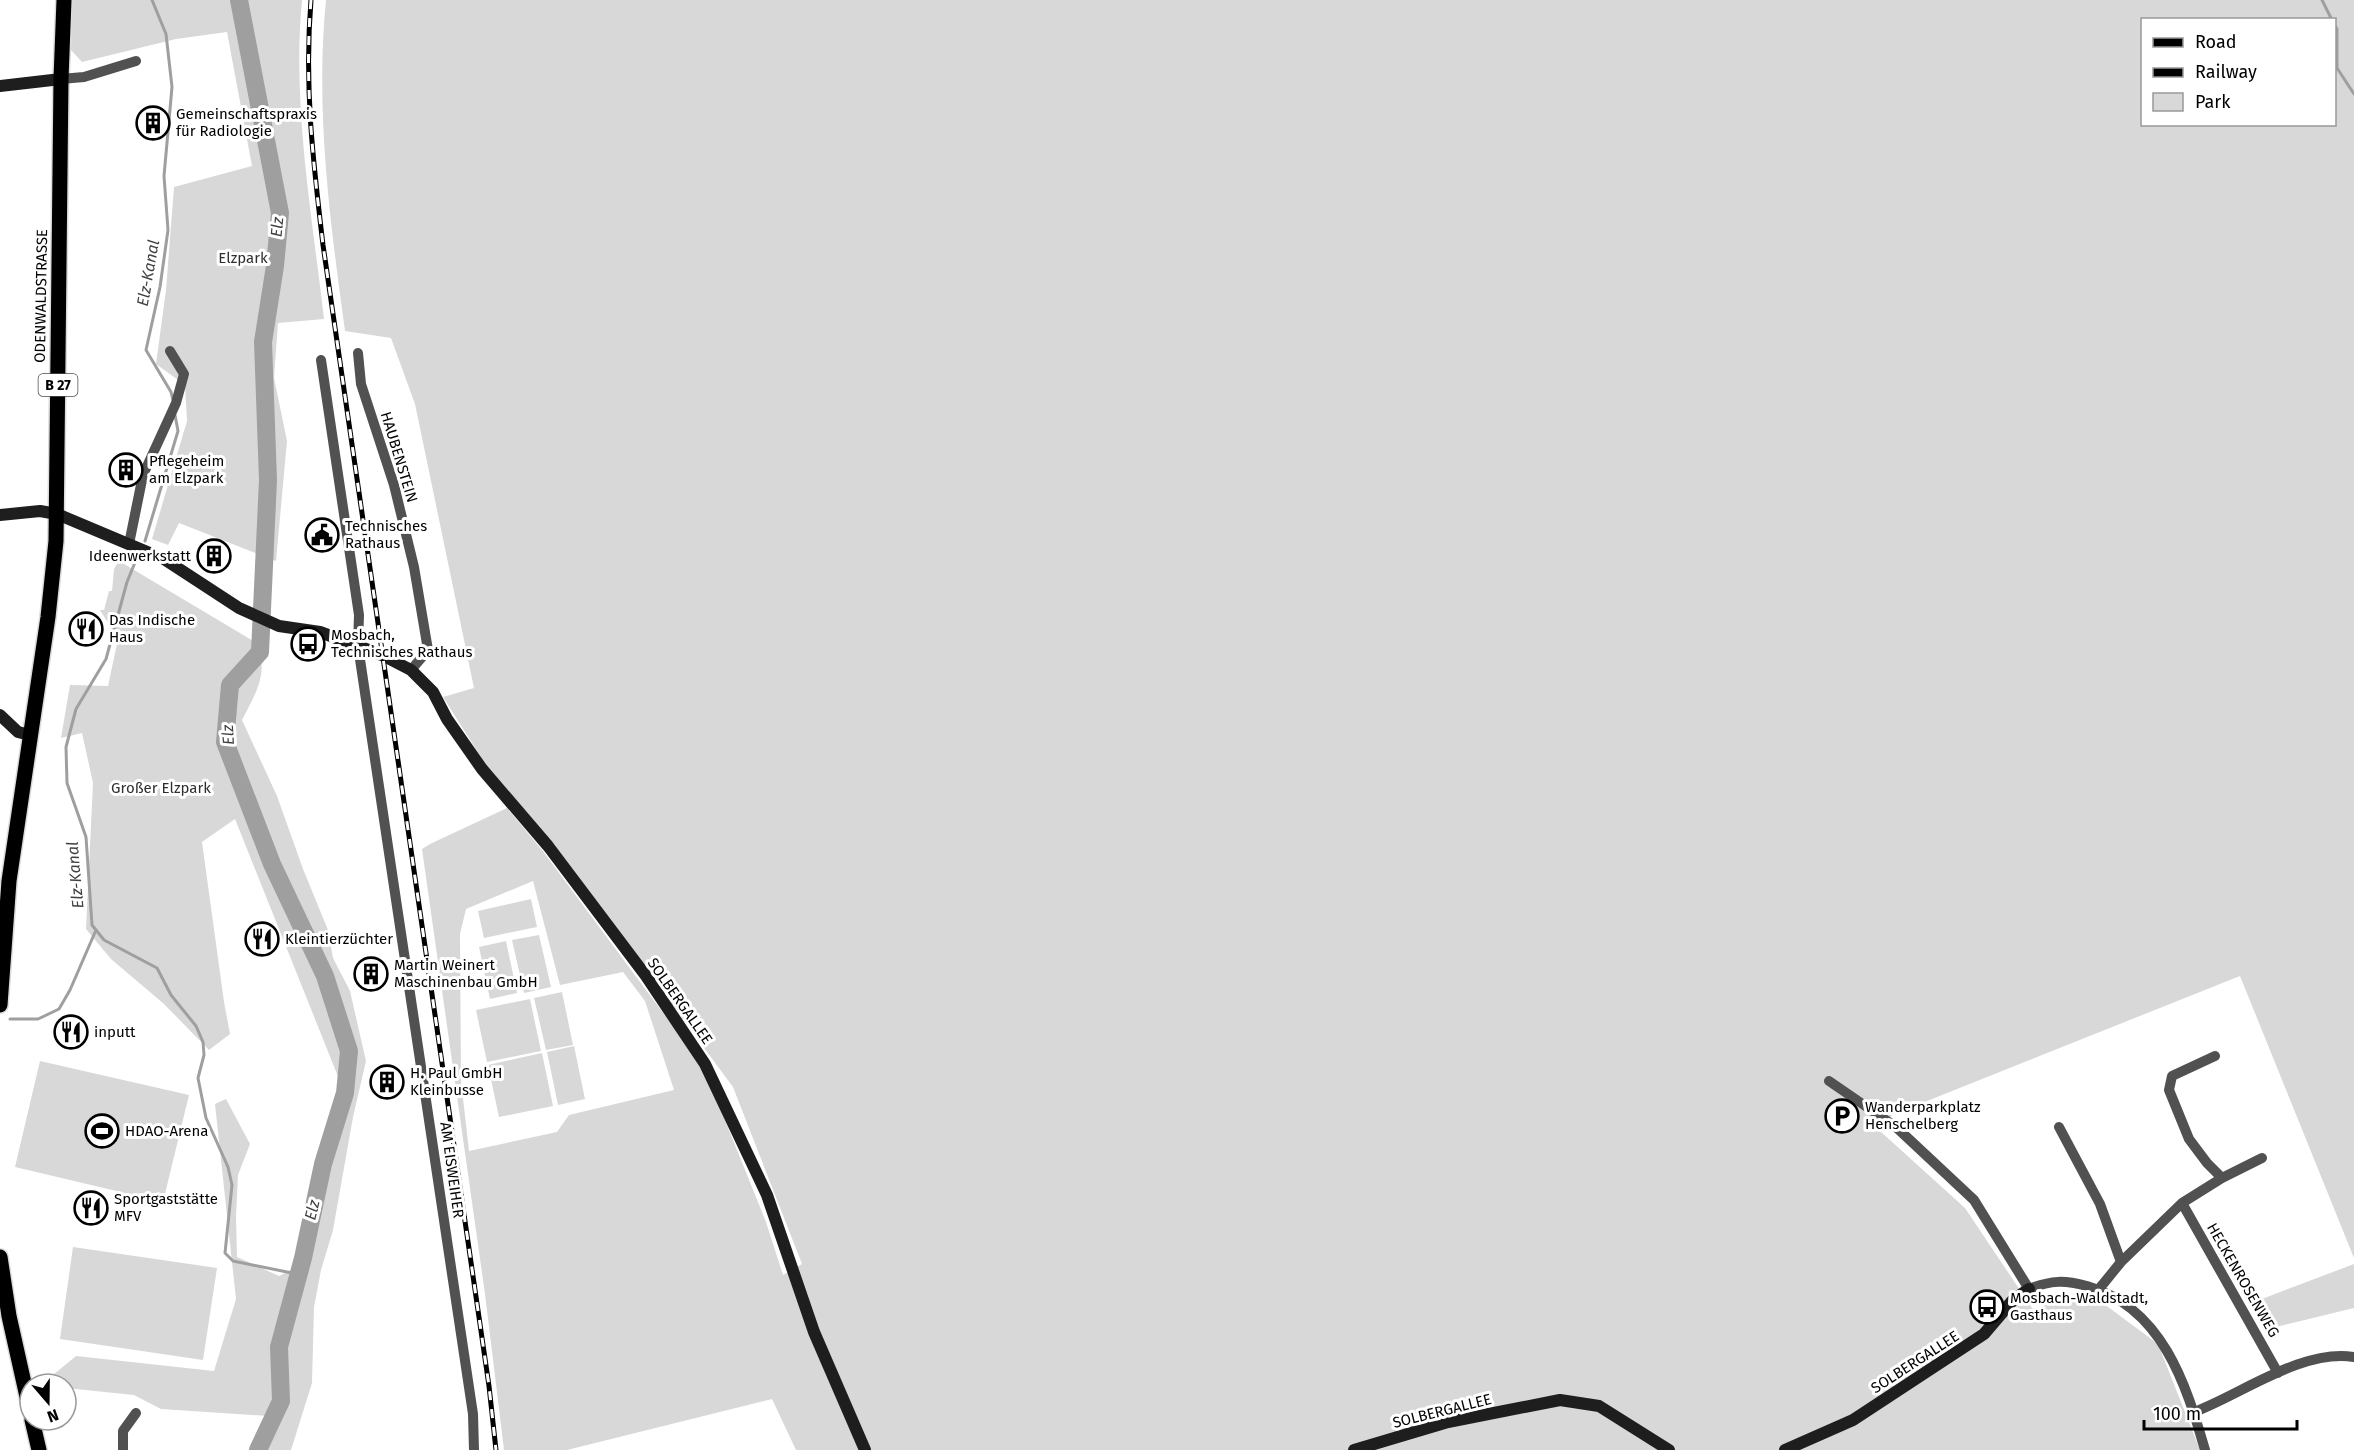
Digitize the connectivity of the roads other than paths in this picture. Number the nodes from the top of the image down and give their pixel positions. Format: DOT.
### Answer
graph roads {
  1 [pos="64,0"];
  2 [pos="136,61"];
  3 [pos="61,79"];
  4 [pos="0,86"];
  5 [pos="171,351"];
  6 [pos="358,353"];
  7 [pos="321,360"];
  8 [pos="0,514"];
  9 [pos="57,514"];
  10 [pos="129,544"];
  11 [pos="358,646"];
  12 [pos="411,670"];
  13 [pos="0,715"];
  14 [pos="30,735"];
  15 [pos="0,1005"];
  16 [pos="2215,1056"];
  17 [pos="1829,1081"];
  18 [pos="2059,1127"];
  19 [pos="2262,1158"];
  20 [pos="2222,1178"];
  21 [pos="2182,1203"];
  22 [pos="0,1257"];
  23 [pos="2121,1262"];
  24 [pos="2030,1288"];
  25 [pos="2099,1290"];
  26 [pos="2354,1357"];
  27 [pos="22,1372"];
  28 [pos="2278,1373"];
  29 [pos="2194,1412"];
  30 [pos="136,1413"];
  31 [pos="35,1432"];
  32 [pos="39,1450"];
  33 [pos="123,1450"];
  34 [pos="474,1450"];
  35 [pos="865,1450"];
  36 [pos="1354,1450"];
  37 [pos="1669,1450"];
  38 [pos="1785,1450"];
  39 [pos="2205,1450"];
  1 -- 3 [label="main road, ODENWALDSTRASSE / B 27"];
  2 -- 3 [label="street"];
  3 -- 4 [label="street"];
  3 -- 9 [label="main road, ODENWALDSTRASSE / B 27"];
  5 -- 10 [label="street"];
  6 -- 12 [label="street, HAUBENSTEIN"];
  7 -- 11 [label="street, AM EISWEIHER"];
  8 -- 9 [label="street, SOLBERGALLEE"];
  9 -- 10 [label="street, SOLBERGALLEE"];
  9 -- 14 [label="main road, ODENWALDSTRASSE / B 27"];
  10 -- 11 [label="street, SOLBERGALLEE"];
  11 -- 12 [label="street, SOLBERGALLEE"];
  11 -- 34 [label="street, AM EISWEIHER"];
  12 -- 35 [label="street, SOLBERGALLEE"];
  13 -- 14 [label="street"];
  14 -- 15 [label="main road, B 27"];
  16 -- 20 [label="street"];
  17 -- 24 [label="street"];
  18 -- 23 [label="street"];
  19 -- 20 [label="street"];
  20 -- 21 [label="street"];
  21 -- 23 [label="street"];
  21 -- 28 [label="street, HECKENROSENWEG"];
  22 -- 27 [label="main road"];
  23 -- 25 [label="street"];
  24 -- 25 [label="street, SOLBERGALLEE"];
  24 -- 38 [label="street, SOLBERGALLEE"];
  25 -- 29 [label="street, SOLBERGALLEE"];
  26 -- 28 [label="street"];
  28 -- 29 [label="street"];
  29 -- 39 [label="street, SOLBERGALLEE"];
  30 -- 33 [label="street"];
  31 -- 32 [label="main road"];
  36 -- 37 [label="street, SOLBERGALLEE"];
}
